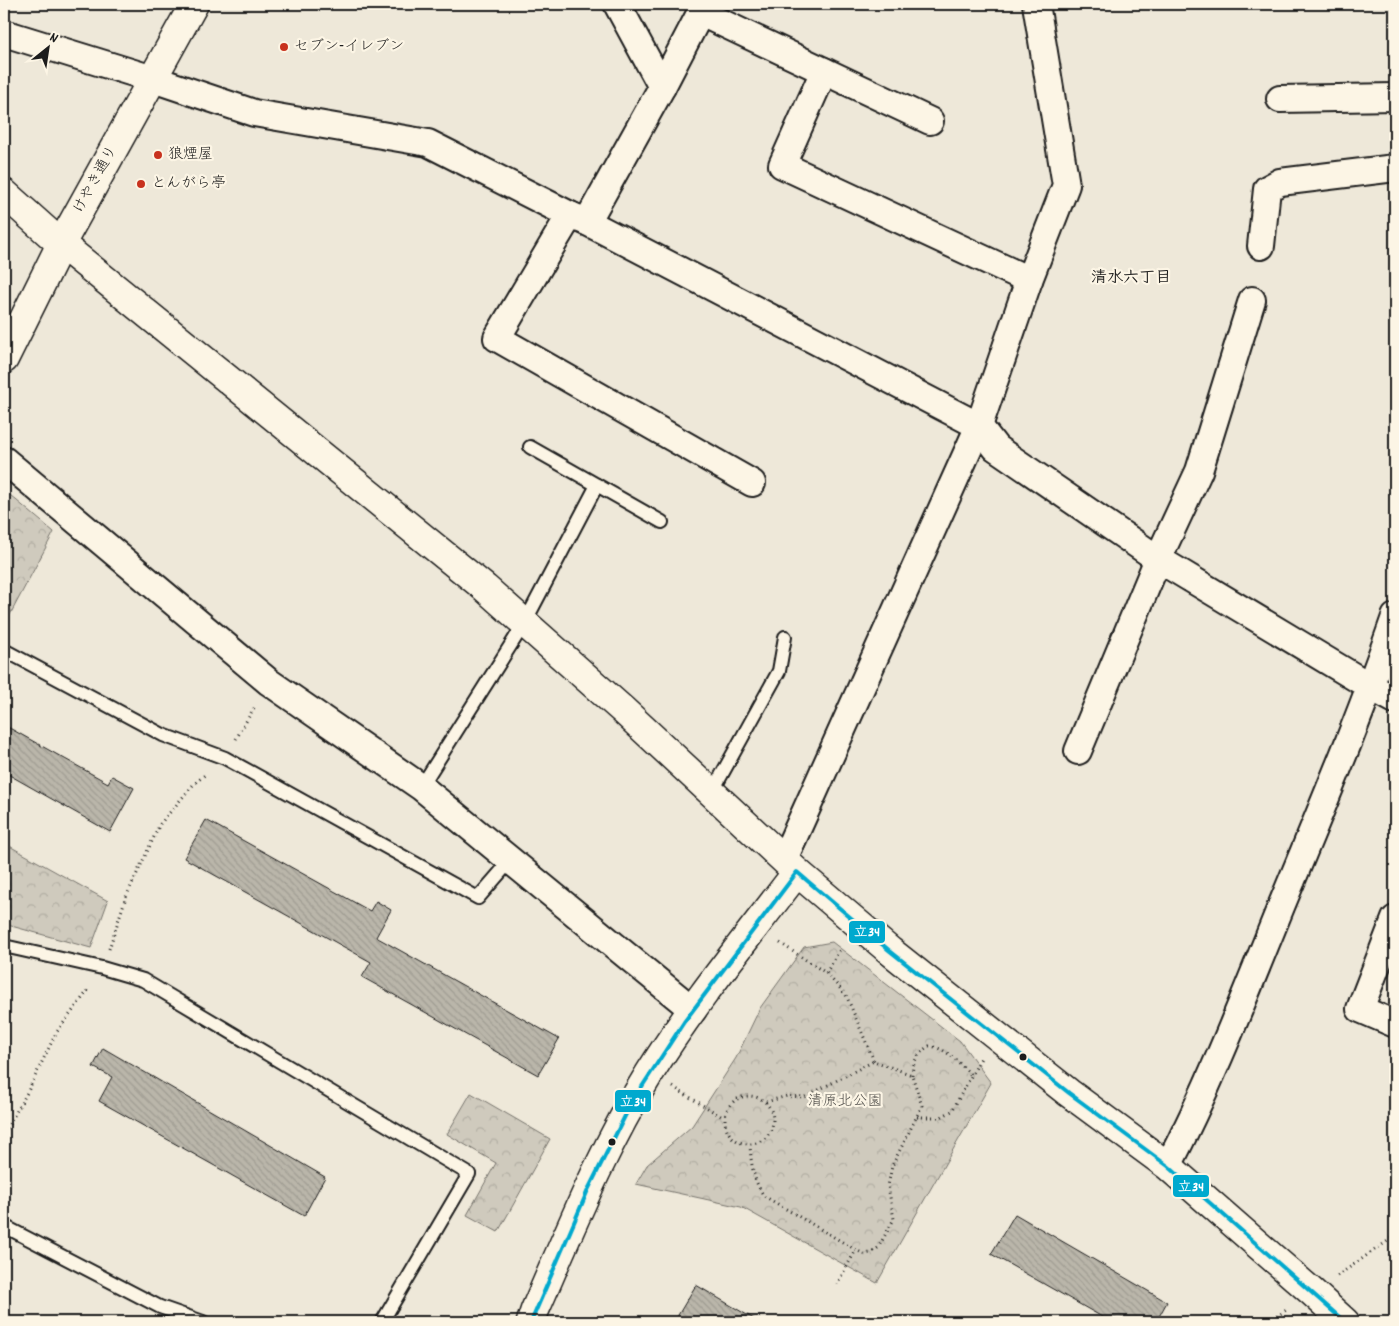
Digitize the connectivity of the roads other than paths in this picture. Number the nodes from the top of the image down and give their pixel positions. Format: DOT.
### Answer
graph roads {
  1 [pos="194,4"];
  2 [pos="617,4"];
  3 [pos="1036,4"];
  4 [pos="703,8"];
  5 [pos="4,33"];
  6 [pos="824,71"];
  7 [pos="153,79"];
  8 [pos="662,87"];
  9 [pos="1395,97"];
  10 [pos="1280,99"];
  11 [pos="930,121"];
  12 [pos="1395,168"];
  13 [pos="4,193"];
  14 [pos="578,219"];
  15 [pos="61,244"];
  16 [pos="1261,246"];
  17 [pos="1029,280"];
  18 [pos="1252,300"];
  19 [pos="4,360"];
  20 [pos="979,426"];
  21 [pos="530,447"];
  22 [pos="4,460"];
  23 [pos="752,483"];
  24 [pos="597,485"];
  25 [pos="662,522"];
  26 [pos="1158,559"];
  27 [pos="1395,617"];
  28 [pos="524,624"];
  29 [pos="785,637"];
  30 [pos="4,650"];
  31 [pos="1371,687"];
  32 [pos="1395,700"];
  33 [pos="1078,751"];
  34 [pos="421,787"];
  35 [pos="712,792"];
  36 [pos="511,860"];
  37 [pos="791,865"];
  38 [pos="1395,919"];
  39 [pos="4,946"];
  40 [pos="693,1010"];
  41 [pos="1395,1024"];
  42 [pos="1168,1166"];
  43 [pos="4,1226"];
  44 [pos="203,1322"];
  45 [pos="382,1322"];
  46 [pos="532,1322"];
  47 [pos="1345,1322"];
  1 -- 7 [label="street, けやき通り"];
  2 -- 8 [label="street"];
  3 -- 17 [label="street"];
  4 -- 6 [label="street"];
  4 -- 8 [label="street"];
  5 -- 7 [label="street"];
  6 -- 11 [label="street"];
  6 -- 17 [label="street"];
  7 -- 14 [label="street"];
  7 -- 15 [label="street, けやき通り"];
  8 -- 14 [label="street"];
  9 -- 10 [label="street"];
  12 -- 16 [label="street"];
  13 -- 15 [label="street"];
  14 -- 20 [label="street"];
  14 -- 23 [label="street"];
  15 -- 19 [label="street, けやき通り"];
  15 -- 28 [label="street"];
  17 -- 20 [label="street"];
  18 -- 26 [label="street"];
  20 -- 26 [label="street"];
  20 -- 37 [label="street"];
  21 -- 24 [label="lane"];
  22 -- 34 [label="street"];
  24 -- 25 [label="lane"];
  24 -- 28 [label="lane"];
  26 -- 31 [label="street"];
  26 -- 33 [label="street"];
  27 -- 31 [label="street"];
  28 -- 34 [label="lane"];
  28 -- 35 [label="street"];
  29 -- 35 [label="lane"];
  30 -- 36 [label="lane"];
  31 -- 32 [label="street"];
  31 -- 42 [label="street"];
  34 -- 36 [label="street"];
  35 -- 37 [label="street"];
  36 -- 40 [label="street"];
  37 -- 40 [label="street"];
  37 -- 42 [label="street"];
  38 -- 41 [label="street"];
  39 -- 45 [label="lane"];
  40 -- 46 [label="street"];
  42 -- 47 [label="street"];
  43 -- 44 [label="lane"];
}
